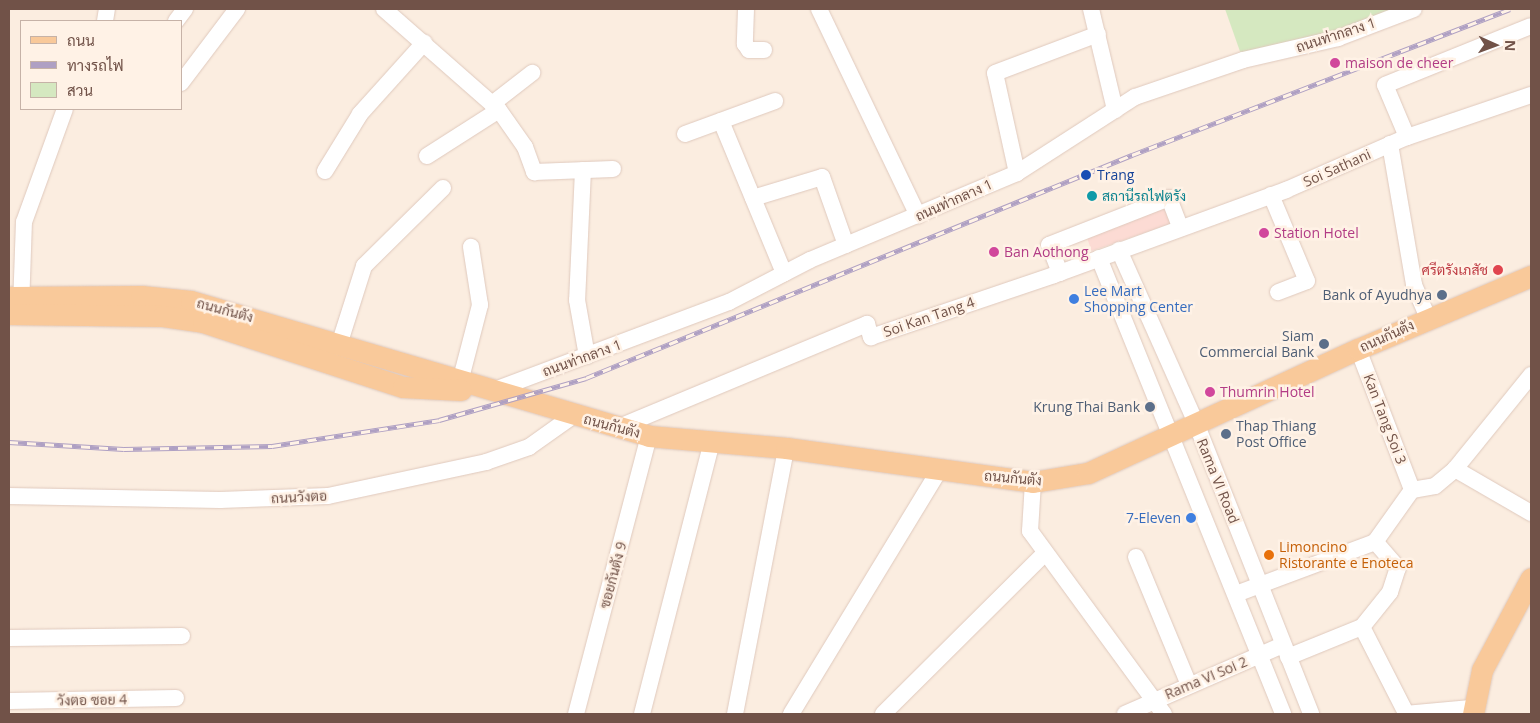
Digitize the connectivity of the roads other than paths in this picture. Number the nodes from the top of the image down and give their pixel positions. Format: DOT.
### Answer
graph roads {
  1 [pos="185,9"];
  2 [pos="237,9"];
  3 [pos="384,9"];
  4 [pos="746,9"];
  5 [pos="819,9"];
  6 [pos="1091,9"];
  7 [pos="1414,9"];
  8 [pos="177,20"];
  9 [pos="1531,26"];
  10 [pos="1098,34"];
  11 [pos="424,43"];
  12 [pos="764,50"];
  13 [pos="532,73"];
  14 [pos="182,82"];
  15 [pos="1531,95"];
  16 [pos="775,101"];
  17 [pos="496,107"];
  18 [pos="65,110"];
  19 [pos="1115,110"];
  20 [pos="721,121"];
  21 [pos="685,134"];
  22 [pos="1407,137"];
  23 [pos="1390,144"];
  24 [pos="427,156"];
  25 [pos="613,169"];
  26 [pos="583,170"];
  27 [pos="325,171"];
  28 [pos="1017,172"];
  29 [pos="442,188"];
  30 [pos="1271,195"];
  31 [pos="754,198"];
  32 [pos="918,216"];
  33 [pos="1180,226"];
  34 [pos="1141,241"];
  35 [pos="846,245"];
  36 [pos="471,247"];
  37 [pos="1120,250"];
  38 [pos="1099,258"];
  39 [pos="1060,273"];
  40 [pos="784,274"];
  41 [pos="1531,276"];
  42 [pos="1278,292"];
  43 [pos="15,305"];
  44 [pos="1428,318"];
  45 [pos="339,345"];
  46 [pos="1358,349"];
  47 [pos="587,356"];
  48 [pos="1531,375"];
  49 [pos="460,382"];
  50 [pos="491,392"];
  51 [pos="574,415"];
  52 [pos="1196,423"];
  53 [pos="617,428"];
  54 [pos="649,436"];
  55 [pos="1174,436"];
  56 [pos="712,442"];
  57 [pos="786,448"];
  58 [pos="940,468"];
  59 [pos="1455,469"];
  60 [pos="1033,482"];
  61 [pos="1412,490"];
  62 [pos="9,496"];
  63 [pos="1531,513"];
  64 [pos="1375,542"];
  65 [pos="1044,554"];
  66 [pos="1136,557"];
  67 [pos="1531,578"];
  68 [pos="1260,584"];
  69 [pos="1236,594"];
  70 [pos="1362,627"];
  71 [pos="182,636"];
  72 [pos="9,638"];
  73 [pos="1286,651"];
  74 [pos="1260,655"];
  75 [pos="1189,685"];
  76 [pos="176,698"];
  77 [pos="1154,700"];
  78 [pos="9,701"];
  79 [pos="1472,711"];
  80 [pos="576,714"];
  81 [pos="642,714"];
  82 [pos="735,714"];
  83 [pos="790,714"];
  84 [pos="882,714"];
  85 [pos="1125,714"];
  86 [pos="1164,714"];
  87 [pos="1283,714"];
  88 [pos="1310,714"];
  89 [pos="1405,714"];
  1 -- 8 [label="street"];
  2 -- 14 [label="street"];
  3 -- 11 [label="street"];
  4 -- 12 [label="street"];
  5 -- 32 [label="street"];
  6 -- 10 [label="street"];
  7 -- 19 [label="street, ถนนท่ากลาง 1"];
  9 -- 22 [label="street"];
  10 -- 19 [label="street"];
  10 -- 28 [label="street"];
  11 -- 17 [label="street"];
  11 -- 27 [label="street"];
  13 -- 17 [label="street"];
  15 -- 22 [label="street, Soi Sathani"];
  16 -- 20 [label="street"];
  17 -- 24 [label="street"];
  17 -- 26 [label="street"];
  18 -- 43 [label="street"];
  19 -- 28 [label="street, ถนนท่ากลาง 1"];
  20 -- 21 [label="street"];
  20 -- 31 [label="street"];
  22 -- 23 [label="street, Soi Sathani"];
  23 -- 30 [label="street, Soi Sathani"];
  23 -- 44 [label="street"];
  25 -- 26 [label="street"];
  26 -- 47 [label="street"];
  28 -- 32 [label="street, ถนนท่ากลาง 1"];
  29 -- 45 [label="street"];
  30 -- 33 [label="street, Soi Sathani"];
  30 -- 42 [label="street"];
  31 -- 35 [label="street"];
  31 -- 40 [label="street"];
  32 -- 35 [label="street, ถนนท่ากลาง 1"];
  33 -- 34 [label="street, Soi Sathani"];
  33 -- 39 [label="street"];
  34 -- 37 [label="street, Soi Kan Tang 4"];
  35 -- 40 [label="street, ถนนท่ากลาง 1"];
  36 -- 49 [label="street"];
  37 -- 38 [label="street, Soi Kan Tang 4"];
  37 -- 52 [label="street, Rama VI Road"];
  38 -- 39 [label="street, Soi Kan Tang 4"];
  38 -- 55 [label="street, Rama VI Road"];
  39 -- 53 [label="street, Soi Kan Tang 4"];
  40 -- 47 [label="street, ถนนท่ากลาง 1"];
  41 -- 44 [label="main road, ถนนกันตัง"];
  43 -- 45 [label="main road, ถนนกันตัง"];
  43 -- 50 [label="main road, ถนนกันตัง"];
  44 -- 46 [label="main road, ถนนกันตัง"];
  45 -- 49 [label="main road, ถนนกันตัง"];
  46 -- 52 [label="main road, ถนนกันตัง"];
  46 -- 61 [label="street, Kan Tang Soi 3"];
  47 -- 50 [label="street, ถนนท่ากลาง 1"];
  48 -- 59 [label="street"];
  49 -- 50 [label="main road, ถนนกันตัง"];
  50 -- 51 [label="main road, ถนนกันตัง"];
  51 -- 53 [label="main road, ถนนกันตัง"];
  51 -- 62 [label="street, ถนนวังตอ"];
  52 -- 55 [label="main road, ถนนกันตัง"];
  52 -- 68 [label="street, Rama VI Road"];
  53 -- 54 [label="main road, ถนนกันตัง"];
  54 -- 56 [label="main road, ถนนกันตัง"];
  54 -- 80 [label="street, ซอยกันตัง 9"];
  55 -- 60 [label="main road, ถนนกันตัง"];
  55 -- 69 [label="street, Rama VI Road"];
  56 -- 57 [label="main road, ถนนกันตัง"];
  56 -- 81 [label="street"];
  57 -- 58 [label="main road, ถนนกันตัง"];
  57 -- 82 [label="street"];
  58 -- 60 [label="main road, ถนนกันตัง"];
  58 -- 83 [label="street"];
  59 -- 61 [label="street"];
  59 -- 63 [label="street"];
  60 -- 65 [label="street"];
  61 -- 64 [label="street"];
  64 -- 68 [label="street"];
  64 -- 70 [label="street"];
  65 -- 77 [label="street"];
  65 -- 84 [label="street"];
  66 -- 75 [label="street"];
  67 -- 79 [label="main road"];
  68 -- 69 [label="street"];
  68 -- 73 [label="street, Rama VI Road"];
  69 -- 74 [label="street, Rama VI Road"];
  70 -- 73 [label="street, Rama VI Soi 2"];
  70 -- 89 [label="street"];
  71 -- 72 [label="street"];
  73 -- 74 [label="street, Rama VI Soi 2"];
  73 -- 88 [label="street, Rama VI Road"];
  74 -- 75 [label="street, Rama VI Soi 2"];
  74 -- 87 [label="street, Rama VI Road"];
  75 -- 77 [label="street, Rama VI Soi 2"];
  76 -- 78 [label="street, วังตอ ซอย 4"];
  77 -- 85 [label="street, Rama VI Soi 2"];
  77 -- 86 [label="street"];
  79 -- 89 [label="street"];
}
